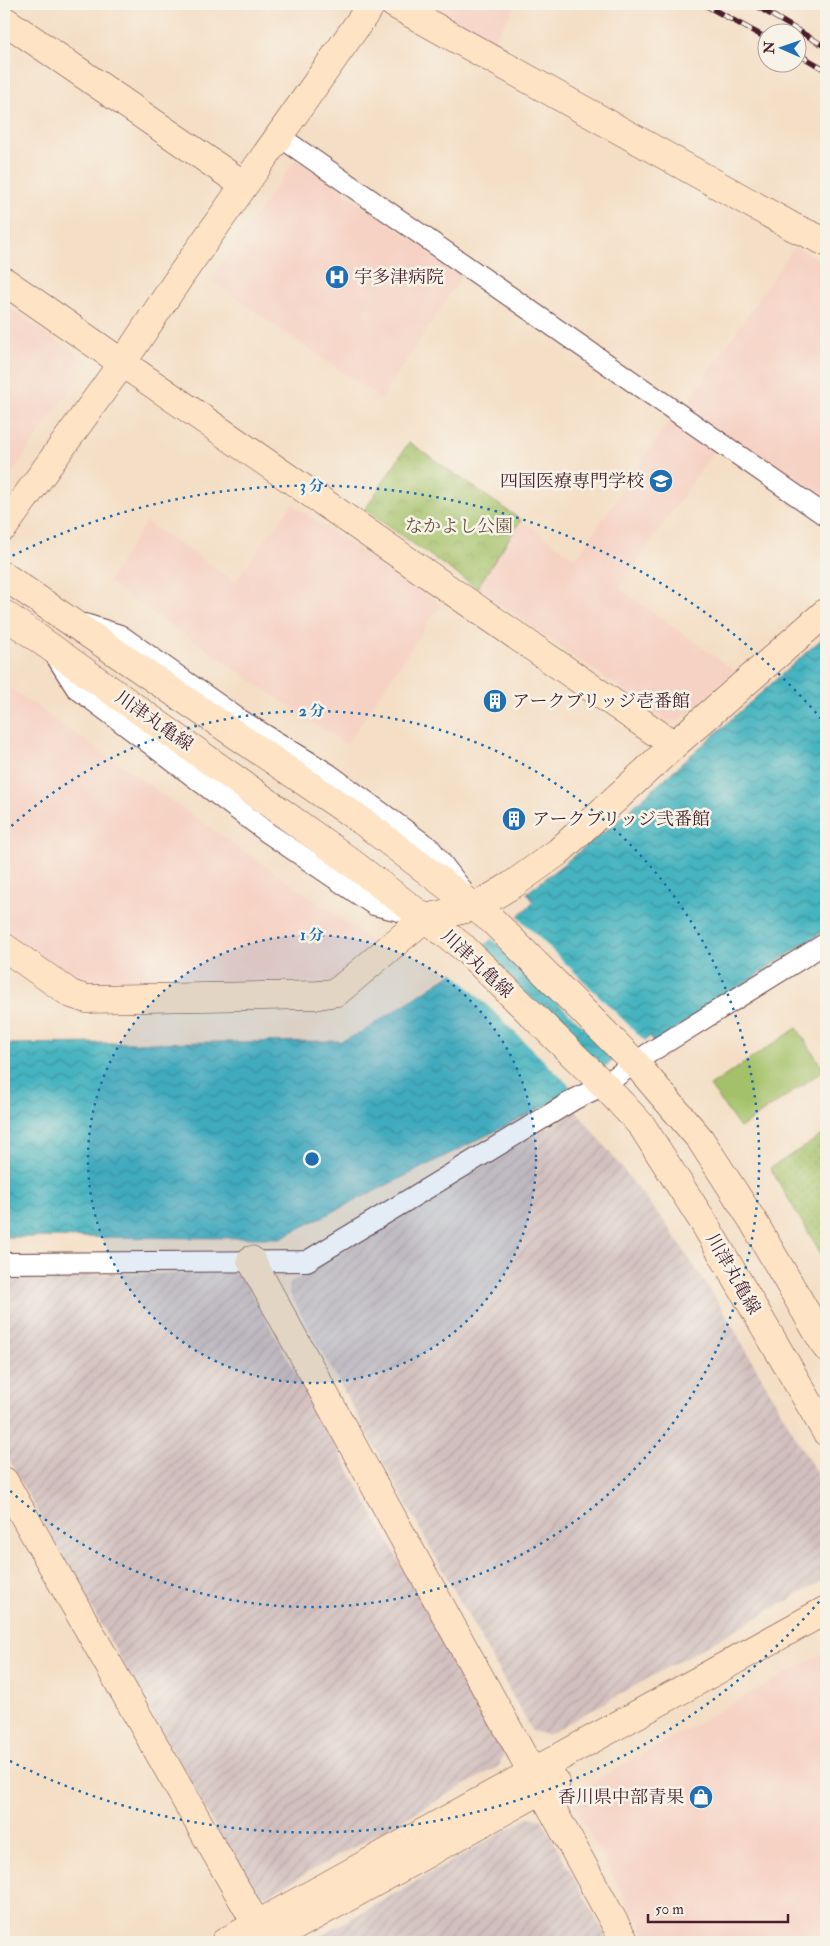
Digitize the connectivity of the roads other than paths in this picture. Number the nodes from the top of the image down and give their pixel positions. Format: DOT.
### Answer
graph roads {
  1 [pos="372,4"];
  2 [pos="394,4"];
  3 [pos="4,20"];
  4 [pos="280,136"];
  5 [pos="244,185"];
  6 [pos="826,242"];
  7 [pos="4,281"];
  8 [pos="123,362"];
  9 [pos="826,516"];
  10 [pos="4,527"];
  11 [pos="4,576"];
  12 [pos="826,612"];
  13 [pos="4,614"];
  14 [pos="674,745"];
  15 [pos="484,914"];
  16 [pos="425,918"];
  17 [pos="826,943"];
  18 [pos="4,947"];
  19 [pos="632,1060"];
  20 [pos="600,1081"];
  21 [pos="251,1260"];
  22 [pos="4,1263"];
  23 [pos="826,1347"];
  24 [pos="826,1432"];
  25 [pos="4,1481"];
  26 [pos="826,1610"];
  27 [pos="826,1632"];
  28 [pos="537,1782"];
  29 [pos="263,1937"];
  30 [pos="225,1942"];
  31 [pos="625,1942"];
  1 -- 4 [label="street"];
  2 -- 6 [label="street"];
  3 -- 5 [label="street"];
  4 -- 5 [label="street"];
  4 -- 9 [label="street"];
  5 -- 8 [label="street"];
  7 -- 8 [label="street"];
  8 -- 10 [label="street"];
  8 -- 14 [label="street"];
  11 -- 15 [label="street, 川津丸亀線"];
  12 -- 14 [label="street"];
  13 -- 16 [label="street, 川津丸亀線"];
  14 -- 15 [label="street"];
  15 -- 16 [label="street"];
  15 -- 19 [label="street, 川津丸亀線"];
  16 -- 18 [label="street"];
  16 -- 20 [label="street, 川津丸亀線"];
  17 -- 19 [label="street"];
  19 -- 20 [label="street"];
  19 -- 23 [label="street, 川津丸亀線"];
  20 -- 21 [label="street"];
  20 -- 24 [label="street, 川津丸亀線"];
  21 -- 22 [label="street"];
  21 -- 28 [label="street"];
  25 -- 29 [label="street"];
  26 -- 28 [label="street"];
  27 -- 28 [label="street"];
  28 -- 29 [label="street"];
  28 -- 31 [label="street"];
  29 -- 30 [label="street"];
}
